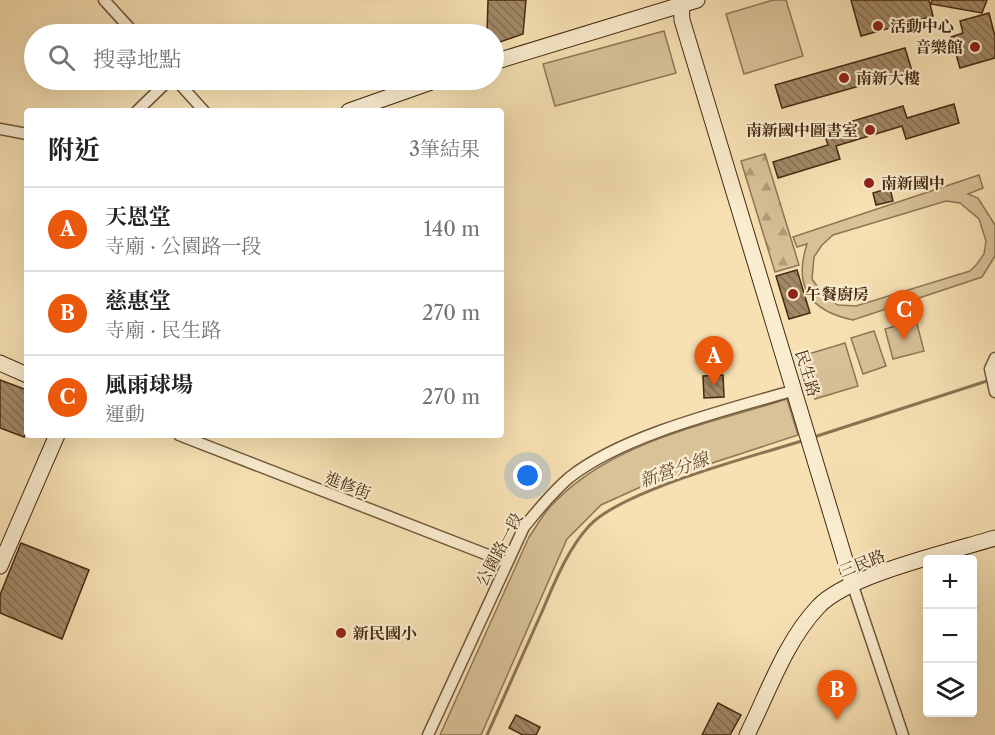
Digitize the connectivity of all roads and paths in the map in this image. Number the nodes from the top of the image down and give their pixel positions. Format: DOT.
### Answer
graph roads {
  1 [pos="104,0"];
  2 [pos="680,5"];
  3 [pos="126,24"];
  4 [pos="504,59"];
  5 [pos="159,90"];
  6 [pos="185,90"];
  7 [pos="410,90"];
  8 [pos="140,108"];
  9 [pos="201,108"];
  10 [pos="359,108"];
  11 [pos="0,129"];
  12 [pos="24,133"];
  13 [pos="995,358"];
  14 [pos="0,363"];
  15 [pos="24,374"];
  16 [pos="993,384"];
  17 [pos="795,390"];
  18 [pos="56,438"];
  19 [pos="187,438"];
  20 [pos="995,538"];
  21 [pos="506,562"];
  22 [pos="0,566"];
  23 [pos="852,583"];
  24 [pos="428,735"];
  25 [pos="747,735"];
  26 [pos="903,735"];
  1 -- 3 [label="street"];
  2 -- 4 [label="street"];
  2 -- 17 [label="street, 民生路"];
  5 -- 8 [label="street"];
  6 -- 9 [label="street"];
  7 -- 10 [label="street"];
  11 -- 12 [label="street"];
  13 -- 16 [label="street"];
  14 -- 15 [label="street"];
  17 -- 21 [label="street, 公園路一段"];
  17 -- 23 [label="street, 民生路"];
  18 -- 22 [label="street"];
  19 -- 21 [label="street, 進修街"];
  20 -- 23 [label="street, 三民路"];
  21 -- 24 [label="street, 公園路一段"];
  23 -- 25 [label="street, 三民路"];
  23 -- 26 [label="street, 民生路"];
}
